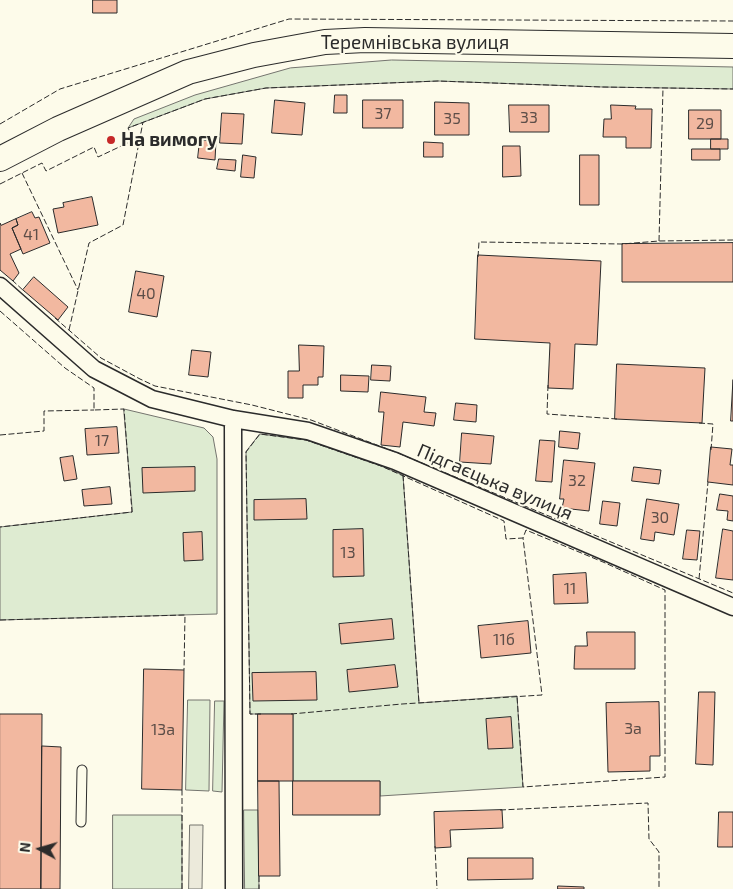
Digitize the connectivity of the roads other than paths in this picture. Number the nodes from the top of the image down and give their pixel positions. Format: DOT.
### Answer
graph roads {
  1 [pos="733,46"];
  2 [pos="0,159"];
  3 [pos="0,286"];
  4 [pos="232,419"];
  5 [pos="733,606"];
  6 [pos="82,770"];
  7 [pos="81,822"];
  8 [pos="234,889"];
  1 -- 2 [label="street, Теремнівська вулиця"];
  3 -- 4 [label="street, Підгаєцька вулиця"];
  4 -- 5 [label="street, Підгаєцька вулиця"];
  4 -- 8 [label="street"];
  6 -- 7 [label="lane"];
}
